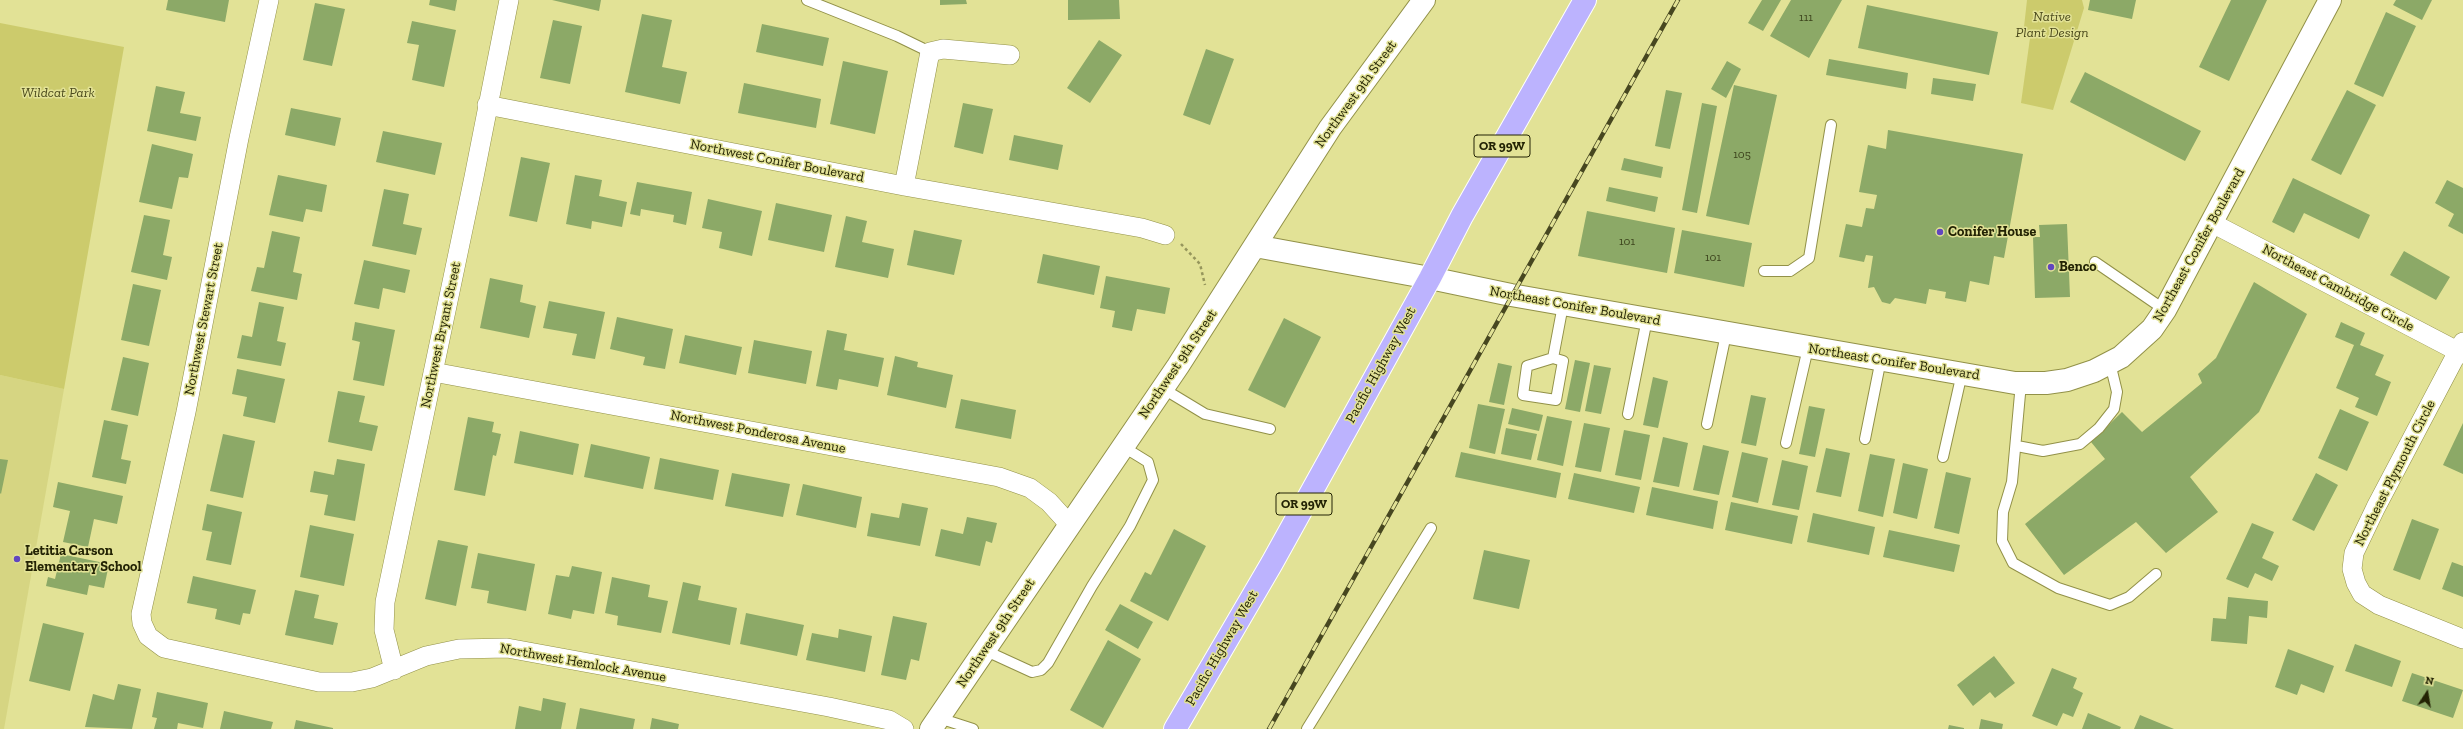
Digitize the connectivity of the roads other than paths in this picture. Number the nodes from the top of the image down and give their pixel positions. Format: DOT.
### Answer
graph roads {
  1 [pos="269,0"];
  2 [pos="509,0"];
  3 [pos="807,0"];
  4 [pos="1585,0"];
  5 [pos="2330,0"];
  6 [pos="1420,1"];
  7 [pos="930,52"];
  8 [pos="1010,55"];
  9 [pos="487,105"];
  10 [pos="1831,125"];
  11 [pos="904,186"];
  12 [pos="2212,223"];
  13 [pos="1165,235"];
  14 [pos="1254,246"];
  15 [pos="2095,262"];
  16 [pos="1764,271"];
  17 [pos="1430,278"];
  18 [pos="1563,305"];
  19 [pos="2165,310"];
  20 [pos="1647,319"];
  21 [pos="1726,334"];
  22 [pos="1808,348"];
  23 [pos="2461,349"];
  24 [pos="1553,358"];
  25 [pos="1881,359"];
  26 [pos="2110,363"];
  27 [pos="433,372"];
  28 [pos="1962,373"];
  29 [pos="2021,383"];
  30 [pos="1162,388"];
  31 [pos="1628,414"];
  32 [pos="1706,424"];
  33 [pos="1270,429"];
  34 [pos="1865,439"];
  35 [pos="1786,443"];
  36 [pos="1122,446"];
  37 [pos="2017,446"];
  38 [pos="1943,457"];
  39 [pos="1069,524"];
  40 [pos="1431,528"];
  41 [pos="2156,574"];
  42 [pos="148,636"];
  43 [pos="2463,639"];
  44 [pos="984,650"];
  45 [pos="394,670"];
  46 [pos="935,724"];
  47 [pos="904,729"];
  48 [pos="974,729"];
  49 [pos="1174,729"];
  50 [pos="1307,729"];
  1 -- 42 [label="street, Northwest Stewart Street"];
  2 -- 9 [label="street, Northwest Bryant Street"];
  3 -- 7 [label="lane"];
  4 -- 17 [label="highway, Pacific Highway West / OR 99W"];
  5 -- 12 [label="street, Northeast Conifer Boulevard"];
  6 -- 14 [label="street, Northwest 9th Street"];
  7 -- 8 [label="street"];
  7 -- 11 [label="street"];
  9 -- 11 [label="street, Northwest Conifer Boulevard"];
  9 -- 27 [label="street, Northwest Bryant Street"];
  10 -- 16 [label="lane"];
  11 -- 13 [label="street, Northwest Conifer Boulevard"];
  12 -- 19 [label="street, Northeast Conifer Boulevard"];
  12 -- 23 [label="street, Northeast Cambridge Circle"];
  14 -- 17 [label="street, Northeast Conifer Boulevard"];
  14 -- 30 [label="street, Northwest 9th Street"];
  15 -- 19 [label="lane"];
  17 -- 18 [label="street, Northeast Conifer Boulevard"];
  17 -- 49 [label="highway, Pacific Highway West / OR 99W"];
  18 -- 20 [label="street, Northeast Conifer Boulevard"];
  18 -- 24 [label="lane"];
  19 -- 26 [label="street, Northeast Conifer Boulevard"];
  20 -- 21 [label="street, Northeast Conifer Boulevard"];
  20 -- 31 [label="lane"];
  21 -- 22 [label="street, Northeast Conifer Boulevard"];
  21 -- 32 [label="lane"];
  22 -- 25 [label="street, Northeast Conifer Boulevard"];
  22 -- 35 [label="lane"];
  23 -- 43 [label="street, Northeast Plymouth Circle"];
  24 -- 24 [label="lane"];
  25 -- 28 [label="street, Northeast Conifer Boulevard"];
  25 -- 34 [label="lane"];
  26 -- 29 [label="street, Northeast Conifer Boulevard"];
  26 -- 37 [label="lane"];
  27 -- 39 [label="street, Northwest Ponderosa Avenue"];
  27 -- 45 [label="street, Northwest Bryant Street"];
  28 -- 29 [label="street, Northeast Conifer Boulevard"];
  28 -- 38 [label="lane"];
  29 -- 37 [label="lane"];
  30 -- 33 [label="lane"];
  30 -- 36 [label="street, Northwest 9th Street"];
  36 -- 39 [label="street, Northwest 9th Street"];
  36 -- 44 [label="lane"];
  37 -- 41 [label="lane"];
  39 -- 44 [label="street, Northwest 9th Street"];
  40 -- 50 [label="lane"];
  42 -- 45 [label="street, Northwest Hemlock Avenue"];
  44 -- 46 [label="street, Northwest 9th Street"];
  45 -- 47 [label="street, Northwest Hemlock Avenue"];
  46 -- 48 [label="lane"];
}
